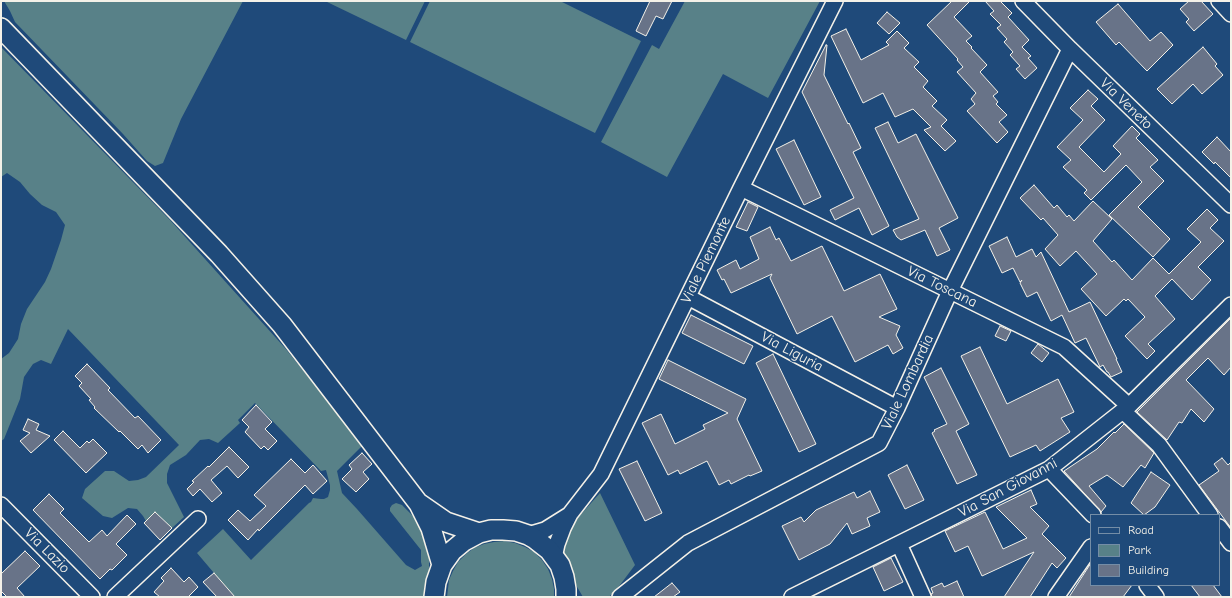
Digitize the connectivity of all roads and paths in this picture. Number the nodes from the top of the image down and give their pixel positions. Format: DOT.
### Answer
graph roads {
  1 [pos="836,1"];
  2 [pos="1024,1"];
  3 [pos="1219,1"];
  4 [pos="1231,14"];
  5 [pos="1,28"];
  6 [pos="1070,49"];
  7 [pos="741,188"];
  8 [pos="1231,205"];
  9 [pos="950,291"];
  10 [pos="688,297"];
  11 [pos="1231,305"];
  12 [pos="897,408"];
  13 [pos="1126,409"];
  14 [pos="1049,469"];
  15 [pos="419,504"];
  16 [pos="1,505"];
  17 [pos="570,514"];
  18 [pos="1092,514"];
  19 [pos="1209,514"];
  20 [pos="198,519"];
  21 [pos="1220,528"];
  22 [pos="479,533"];
  23 [pos="528,535"];
  24 [pos="1231,543"];
  25 [pos="899,544"];
  26 [pos="1090,548"];
  27 [pos="554,558"];
  28 [pos="442,565"];
  29 [pos="1148,586"];
  30 [pos="569,594"];
  31 [pos="92,597"];
  32 [pos="115,597"];
  33 [pos="434,597"];
  34 [pos="620,597"];
  35 [pos="792,597"];
  36 [pos="923,597"];
  37 [pos="1056,597"];
  38 [pos="1156,597"];
  1 -- 7 [label="street, Viale Piemonte"];
  2 -- 6 [label="street, Via Veneto"];
  3 -- 4 [label="street"];
  5 -- 15 [label="main road"];
  6 -- 8 [label="street, Via Veneto"];
  6 -- 9 [label="street, Viale Lombardia"];
  7 -- 9 [label="street, Via Toscana"];
  7 -- 10 [label="street, Viale Piemonte"];
  9 -- 12 [label="street, Viale Lombardia"];
  9 -- 13 [label="street, Via Toscana"];
  10 -- 12 [label="street, Via Liguria"];
  10 -- 17 [label="street, Viale Piemonte"];
  11 -- 13 [label="street, Via San Giovanni"];
  12 -- 34 [label="street, Viale Lombardia"];
  13 -- 14 [label="street, Via San Giovanni"];
  13 -- 19 [label="street, Via Toscana"];
  14 -- 18 [label="street"];
  14 -- 25 [label="street, Via San Giovanni"];
  15 -- 22 [label="main road"];
  15 -- 28 [label="main road"];
  16 -- 31 [label="street, Via Lazio"];
  17 -- 23 [label="street, Viale Piemonte"];
  17 -- 27 [label="street, Viale Piemonte"];
  20 -- 32 [label="street"];
  21 -- 24 [label="street"];
  22 -- 23 [label="main road"];
  22 -- 28 [label="main road"];
  23 -- 27 [label="main road"];
  25 -- 35 [label="street, Via San Giovanni"];
  25 -- 36 [label="street"];
  26 -- 37 [label="street"];
  27 -- 30 [label="main road"];
  28 -- 33 [label="main road"];
  29 -- 38 [label="street"];
}
